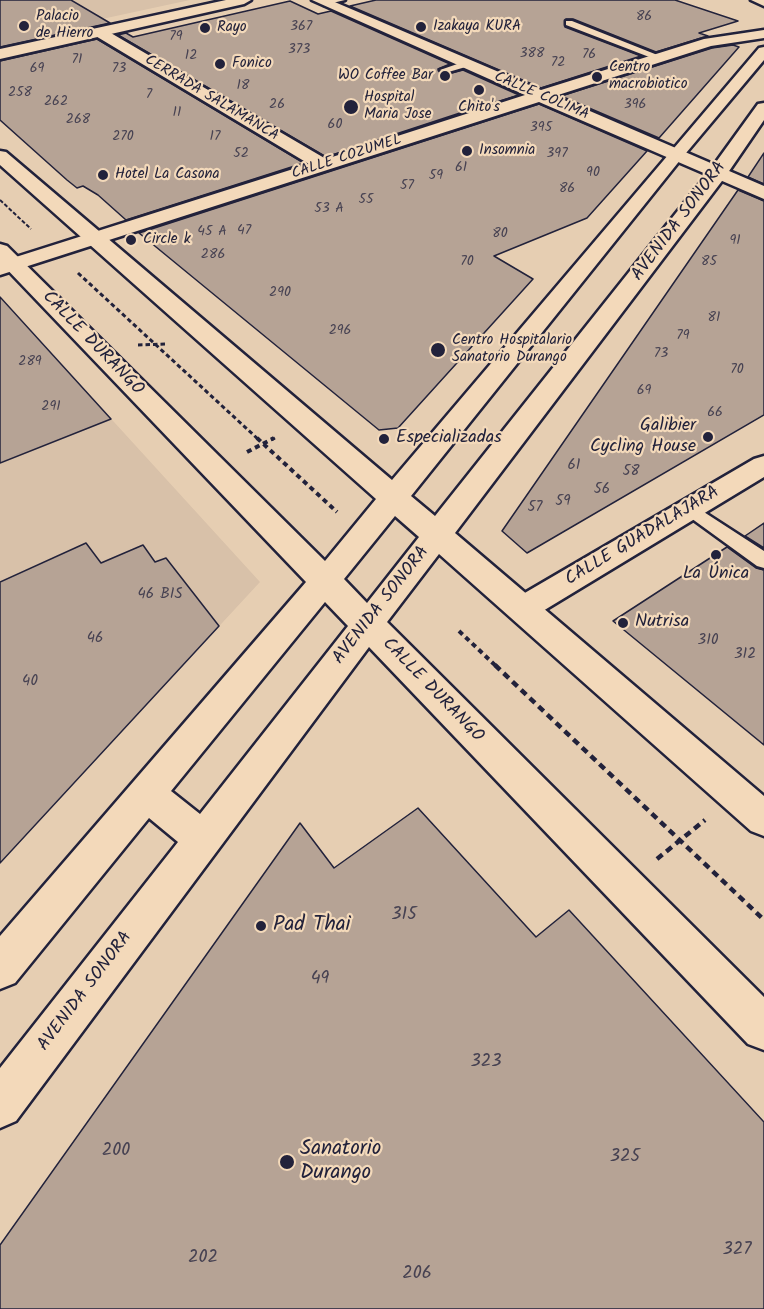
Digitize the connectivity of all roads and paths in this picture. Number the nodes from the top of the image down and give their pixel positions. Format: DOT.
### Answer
graph roads {
  1 [pos="244,0"];
  2 [pos="758,0"];
  3 [pos="329,1"];
  4 [pos="764,2"];
  5 [pos="569,23"];
  6 [pos="99,32"];
  7 [pos="764,34"];
  8 [pos="764,51"];
  9 [pos="0,54"];
  10 [pos="660,58"];
  11 [pos="466,64"];
  12 [pos="445,70"];
  13 [pos="729,92"];
  14 [pos="540,96"];
  15 [pos="757,99"];
  16 [pos="675,154"];
  17 [pos="0,156"];
  18 [pos="323,165"];
  19 [pos="718,173"];
  20 [pos="764,193"];
  21 [pos="0,200"];
  22 [pos="94,238"];
  23 [pos="54,251"];
  24 [pos="5,261"];
  25 [pos="613,269"];
  26 [pos="215,343"];
  27 [pos="156,344"];
  28 [pos="94,347"];
  29 [pos="307,423"];
  30 [pos="263,444"];
  31 [pos="764,465"];
  32 [pos="214,469"];
  33 [pos="392,498"];
  34 [pos="690,509"];
  35 [pos="362,535"];
  36 [pos="437,536"];
  37 [pos="764,561"];
  38 [pos="325,581"];
  39 [pos="522,609"];
  40 [pos="368,624"];
  41 [pos="459,631"];
  42 [pos="145,793"];
  43 [pos="735,794"];
  44 [pos="764,819"];
  45 [pos="203,839"];
  46 [pos="679,841"];
  47 [pos="624,885"];
  48 [pos="43,919"];
  49 [pos="764,920"];
  50 [pos="0,945"];
  51 [pos="0,968"];
  52 [pos="764,1028"];
  53 [pos="0,1105"];
  1 -- 6 [label="main road"];
  2 -- 4 [label="main road"];
  3 -- 11 [label="main road, CALLE COLIMA"];
  5 -- 10 [label="lane"];
  6 -- 9 [label="main road"];
  6 -- 18 [label="main road, CERRADA SALAMANCA"];
  7 -- 10 [label="main road, CALLE COZUMEL"];
  8 -- 13 [label="main road, AVENIDA SONORA"];
  10 -- 14 [label="main road, CALLE COZUMEL"];
  11 -- 12 [label="lane"];
  11 -- 14 [label="main road, CALLE COLIMA"];
  13 -- 15 [label="main road"];
  13 -- 16 [label="main road, AVENIDA SONORA"];
  14 -- 16 [label="main road, CALLE COLIMA"];
  14 -- 18 [label="main road, CALLE COZUMEL"];
  15 -- 19 [label="main road, AVENIDA SONORA"];
  16 -- 19 [label="main road, CALLE COLIMA"];
  16 -- 25 [label="main road, AVENIDA SONORA"];
  17 -- 22 [label="main road"];
  18 -- 22 [label="main road, CALLE COZUMEL"];
  19 -- 20 [label="main road, CALLE COLIMA"];
  19 -- 25 [label="main road, AVENIDA SONORA"];
  21 -- 23 [label="path"];
  22 -- 23 [label="main road, CALLE COZUMEL"];
  22 -- 26 [label="main road"];
  23 -- 24 [label="main road, CALLE COZUMEL"];
  23 -- 27 [label="path"];
  24 -- 28 [label="main road, CALLE DURANGO"];
  25 -- 33 [label="main road, AVENIDA SONORA"];
  25 -- 36 [label="main road, AVENIDA SONORA"];
  26 -- 27 [label="path"];
  26 -- 29 [label="main road"];
  27 -- 28 [label="path"];
  27 -- 30 [label="path"];
  28 -- 32 [label="main road, CALLE DURANGO"];
  29 -- 30 [label="path"];
  29 -- 33 [label="main road"];
  30 -- 32 [label="path"];
  30 -- 35 [label="path"];
  31 -- 34 [label="main road, CALLE GUADALAJARA"];
  32 -- 38 [label="main road, CALLE DURANGO"];
  33 -- 35 [label="main road, AVENIDA SONORA"];
  33 -- 36 [label="main road"];
  34 -- 37 [label="lane"];
  34 -- 39 [label="main road, CALLE GUADALAJARA"];
  35 -- 38 [label="main road, AVENIDA SONORA"];
  36 -- 39 [label="main road"];
  36 -- 40 [label="main road, AVENIDA SONORA"];
  38 -- 40 [label="main road, CALLE DURANGO"];
  38 -- 42 [label="main road, AVENIDA SONORA"];
  39 -- 43 [label="main road"];
  40 -- 45 [label="main road, AVENIDA SONORA"];
  40 -- 47 [label="main road, CALLE DURANGO"];
  41 -- 46 [label="path"];
  42 -- 45 [label="main road"];
  42 -- 48 [label="main road, AVENIDA SONORA"];
  43 -- 44 [label="main road"];
  43 -- 46 [label="path"];
  45 -- 53 [label="main road, AVENIDA SONORA"];
  46 -- 47 [label="path"];
  46 -- 49 [label="path"];
  47 -- 52 [label="main road, CALLE DURANGO"];
  48 -- 50 [label="main road"];
  48 -- 51 [label="main road, AVENIDA SONORA"];
}
